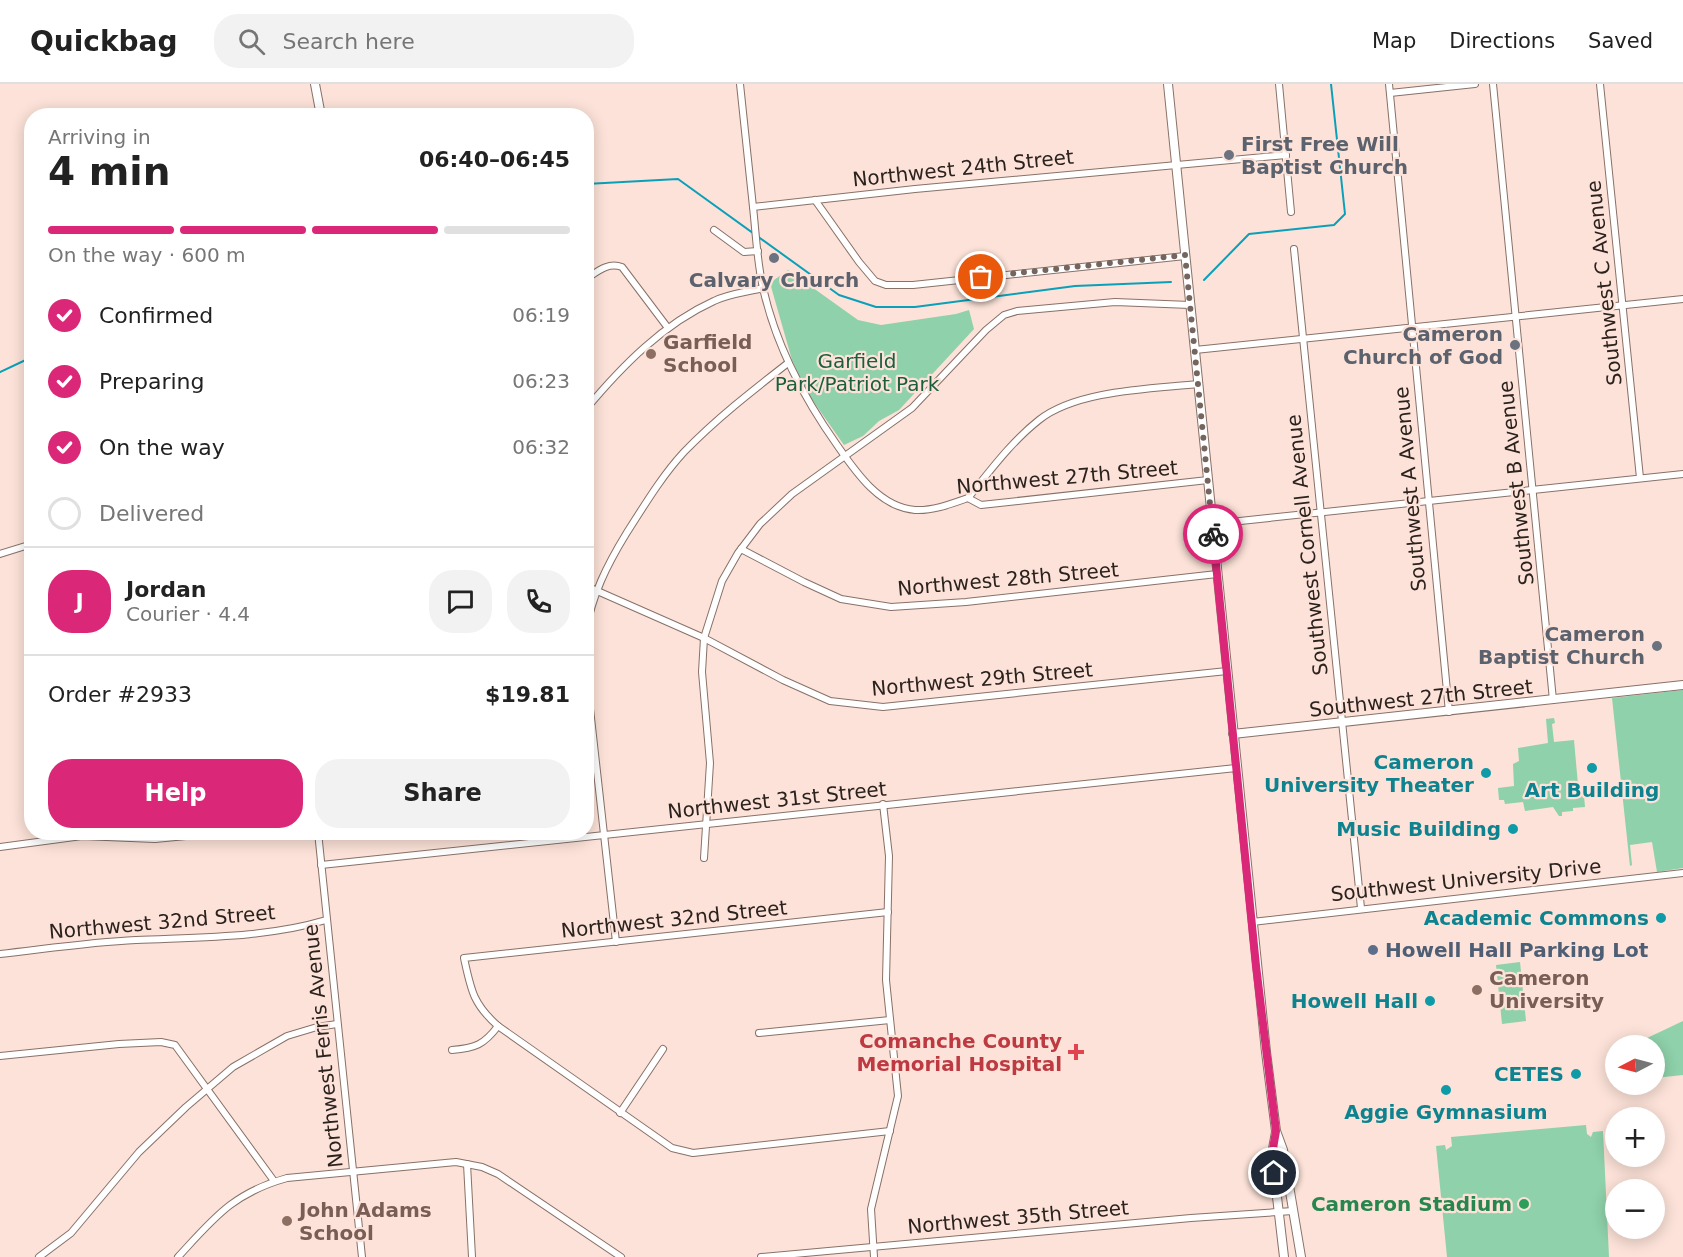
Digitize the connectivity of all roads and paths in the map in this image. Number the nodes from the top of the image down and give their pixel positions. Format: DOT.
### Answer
graph roads {
  1 [pos="315,84"];
  2 [pos="740,84"];
  3 [pos="1168,84"];
  4 [pos="1279,84"];
  5 [pos="1389,84"];
  6 [pos="1475,84"];
  7 [pos="1493,84"];
  8 [pos="1600,84"];
  9 [pos="1390,93"];
  10 [pos="320,108"];
  11 [pos="1286,154"];
  12 [pos="1176,164"];
  13 [pos="815,200"];
  14 [pos="753,207"];
  15 [pos="1291,212"];
  16 [pos="714,230"];
  17 [pos="757,248"];
  18 [pos="1294,249"];
  19 [pos="1185,255"];
  20 [pos="594,274"];
  21 [pos="763,288"];
  22 [pos="1683,299"];
  23 [pos="1190,305"];
  24 [pos="1622,305"];
  25 [pos="1516,316"];
  26 [pos="668,328"];
  27 [pos="1412,328"];
  28 [pos="1303,339"];
  29 [pos="1195,350"];
  30 [pos="788,363"];
  31 [pos="1198,384"];
  32 [pos="594,400"];
  33 [pos="846,457"];
  34 [pos="1683,474"];
  35 [pos="1640,478"];
  36 [pos="1208,480"];
  37 [pos="1534,490"];
  38 [pos="968,498"];
  39 [pos="1427,501"];
  40 [pos="1321,513"];
  41 [pos="1212,524"];
  42 [pos="24,546"];
  43 [pos="741,549"];
  44 [pos="0,554"];
  45 [pos="1217,574"];
  46 [pos="596,590"];
  47 [pos="594,598"];
  48 [pos="704,638"];
  49 [pos="1227,671"];
  50 [pos="1683,685"];
  51 [pos="1553,700"];
  52 [pos="1449,712"];
  53 [pos="1342,723"];
  54 [pos="1233,734"];
  55 [pos="594,767"];
  56 [pos="1236,768"];
  57 [pos="883,804"];
  58 [pos="706,825"];
  59 [pos="604,834"];
  60 [pos="594,835"];
  61 [pos="52,840"];
  62 [pos="319,840"];
  63 [pos="558,840"];
  64 [pos="0,847"];
  65 [pos="704,858"];
  66 [pos="321,865"];
  67 [pos="1683,873"];
  68 [pos="1361,908"];
  69 [pos="888,912"];
  70 [pos="326,920"];
  71 [pos="1252,922"];
  72 [pos="616,942"];
  73 [pos="0,954"];
  74 [pos="890,1020"];
  75 [pos="337,1024"];
  76 [pos="498,1026"];
  77 [pos="759,1033"];
  78 [pos="663,1049"];
  79 [pos="452,1050"];
  80 [pos="0,1056"];
  81 [pos="207,1089"];
  82 [pos="620,1113"];
  83 [pos="890,1131"];
  84 [pos="1276,1131"];
  85 [pos="468,1164"];
  86 [pos="352,1173"];
  87 [pos="274,1181"];
  88 [pos="1293,1211"];
  89 [pos="1279,1212"];
  90 [pos="873,1247"];
  91 [pos="39,1257"];
  92 [pos="178,1257"];
  93 [pos="362,1257"];
  94 [pos="472,1257"];
  95 [pos="621,1257"];
  96 [pos="761,1257"];
  97 [pos="766,1257"];
  98 [pos="874,1257"];
  99 [pos="1284,1257"];
  100 [pos="1301,1257"];
  1 -- 10 [label="main road"];
  2 -- 14 [label="street, Northwest 27th Street"];
  3 -- 12 [label="main road"];
  4 -- 11 [label="street"];
  5 -- 9 [label="street, Southwest A Avenue"];
  6 -- 9 [label="street"];
  7 -- 25 [label="street, Southwest B Avenue"];
  8 -- 24 [label="street, Southwest C Avenue"];
  9 -- 27 [label="street, Southwest A Avenue"];
  11 -- 12 [label="street, Northwest 24th Street"];
  11 -- 15 [label="street"];
  12 -- 13 [label="street, Northwest 24th Street"];
  12 -- 19 [label="main road"];
  13 -- 14 [label="street, Northwest 24th Street"];
  13 -- 19 [label="street"];
  14 -- 17 [label="street, Northwest 27th Street"];
  16 -- 17 [label="street"];
  17 -- 21 [label="street, Northwest 27th Street"];
  18 -- 28 [label="street, Southwest Cornell Avenue"];
  19 -- 23 [label="main road"];
  20 -- 26 [label="street"];
  21 -- 26 [label="street"];
  21 -- 30 [label="street, Northwest 27th Street"];
  22 -- 24 [label="street"];
  23 -- 29 [label="main road"];
  23 -- 33 [label="street"];
  24 -- 25 [label="street"];
  24 -- 35 [label="street, Southwest C Avenue"];
  25 -- 27 [label="street"];
  25 -- 37 [label="street, Southwest B Avenue"];
  26 -- 32 [label="street"];
  27 -- 28 [label="street"];
  27 -- 39 [label="street, Southwest A Avenue"];
  28 -- 29 [label="street"];
  28 -- 40 [label="street, Southwest Cornell Avenue"];
  29 -- 31 [label="main road"];
  30 -- 33 [label="street, Northwest 27th Street"];
  30 -- 46 [label="street"];
  31 -- 36 [label="main road"];
  31 -- 38 [label="street"];
  33 -- 38 [label="street, Northwest 27th Street"];
  33 -- 43 [label="street"];
  34 -- 35 [label="street"];
  35 -- 37 [label="street"];
  36 -- 38 [label="street, Northwest 27th Street"];
  36 -- 41 [label="main road"];
  37 -- 39 [label="street"];
  37 -- 51 [label="street, Southwest B Avenue"];
  39 -- 40 [label="street"];
  39 -- 52 [label="street, Southwest A Avenue"];
  40 -- 41 [label="street"];
  40 -- 53 [label="street, Southwest Cornell Avenue"];
  41 -- 45 [label="main road"];
  42 -- 44 [label="street"];
  43 -- 45 [label="street, Northwest 28th Street"];
  43 -- 48 [label="street"];
  45 -- 49 [label="main road"];
  46 -- 47 [label="street"];
  46 -- 48 [label="street, Northwest 29th Street"];
  48 -- 49 [label="street, Northwest 29th Street"];
  48 -- 58 [label="street"];
  49 -- 54 [label="main road"];
  50 -- 51 [label="main road, Southwest 27th Street"];
  51 -- 52 [label="main road, Southwest 27th Street"];
  52 -- 53 [label="main road, Southwest 27th Street"];
  53 -- 54 [label="main road, Southwest 27th Street"];
  53 -- 68 [label="street, Southwest Cornell Avenue"];
  54 -- 56 [label="main road"];
  55 -- 59 [label="street"];
  56 -- 57 [label="street, Northwest 31st Street"];
  56 -- 71 [label="main road"];
  57 -- 58 [label="street, Northwest 31st Street"];
  57 -- 69 [label="street"];
  58 -- 59 [label="street, Northwest 31st Street"];
  58 -- 65 [label="street"];
  59 -- 60 [label="street, Northwest 31st Street"];
  59 -- 72 [label="street"];
  61 -- 64 [label="street"];
  62 -- 66 [label="street, Northwest Ferris Avenue"];
  63 -- 66 [label="street, Northwest 31st Street"];
  66 -- 70 [label="street, Northwest Ferris Avenue"];
  67 -- 68 [label="street, Southwest University Drive"];
  68 -- 71 [label="street, Southwest University Drive"];
  69 -- 72 [label="street, Northwest 32nd Street"];
  69 -- 74 [label="street"];
  70 -- 73 [label="street, Northwest 32nd Street"];
  70 -- 75 [label="street, Northwest Ferris Avenue"];
  71 -- 84 [label="main road"];
  72 -- 76 [label="street, Northwest 32nd Street"];
  74 -- 77 [label="street"];
  74 -- 83 [label="street"];
  75 -- 81 [label="street"];
  75 -- 86 [label="street, Northwest Ferris Avenue"];
  76 -- 79 [label="street"];
  76 -- 82 [label="street"];
  78 -- 82 [label="street"];
  80 -- 81 [label="street"];
  81 -- 87 [label="street"];
  81 -- 91 [label="street"];
  82 -- 83 [label="street"];
  83 -- 90 [label="street"];
  84 -- 88 [label="main road"];
  84 -- 89 [label="main road"];
  85 -- 86 [label="street"];
  85 -- 94 [label="street"];
  85 -- 95 [label="street"];
  86 -- 87 [label="street"];
  86 -- 93 [label="street, Northwest Ferris Avenue"];
  87 -- 92 [label="street"];
  88 -- 89 [label="street, Northwest 35th Street"];
  88 -- 100 [label="main road"];
  89 -- 90 [label="street, Northwest 35th Street"];
  89 -- 99 [label="main road"];
  90 -- 97 [label="street, Northwest 35th Street"];
  90 -- 98 [label="street"];
  96 -- 97 [label="street, Northwest 35th Street"];
}
